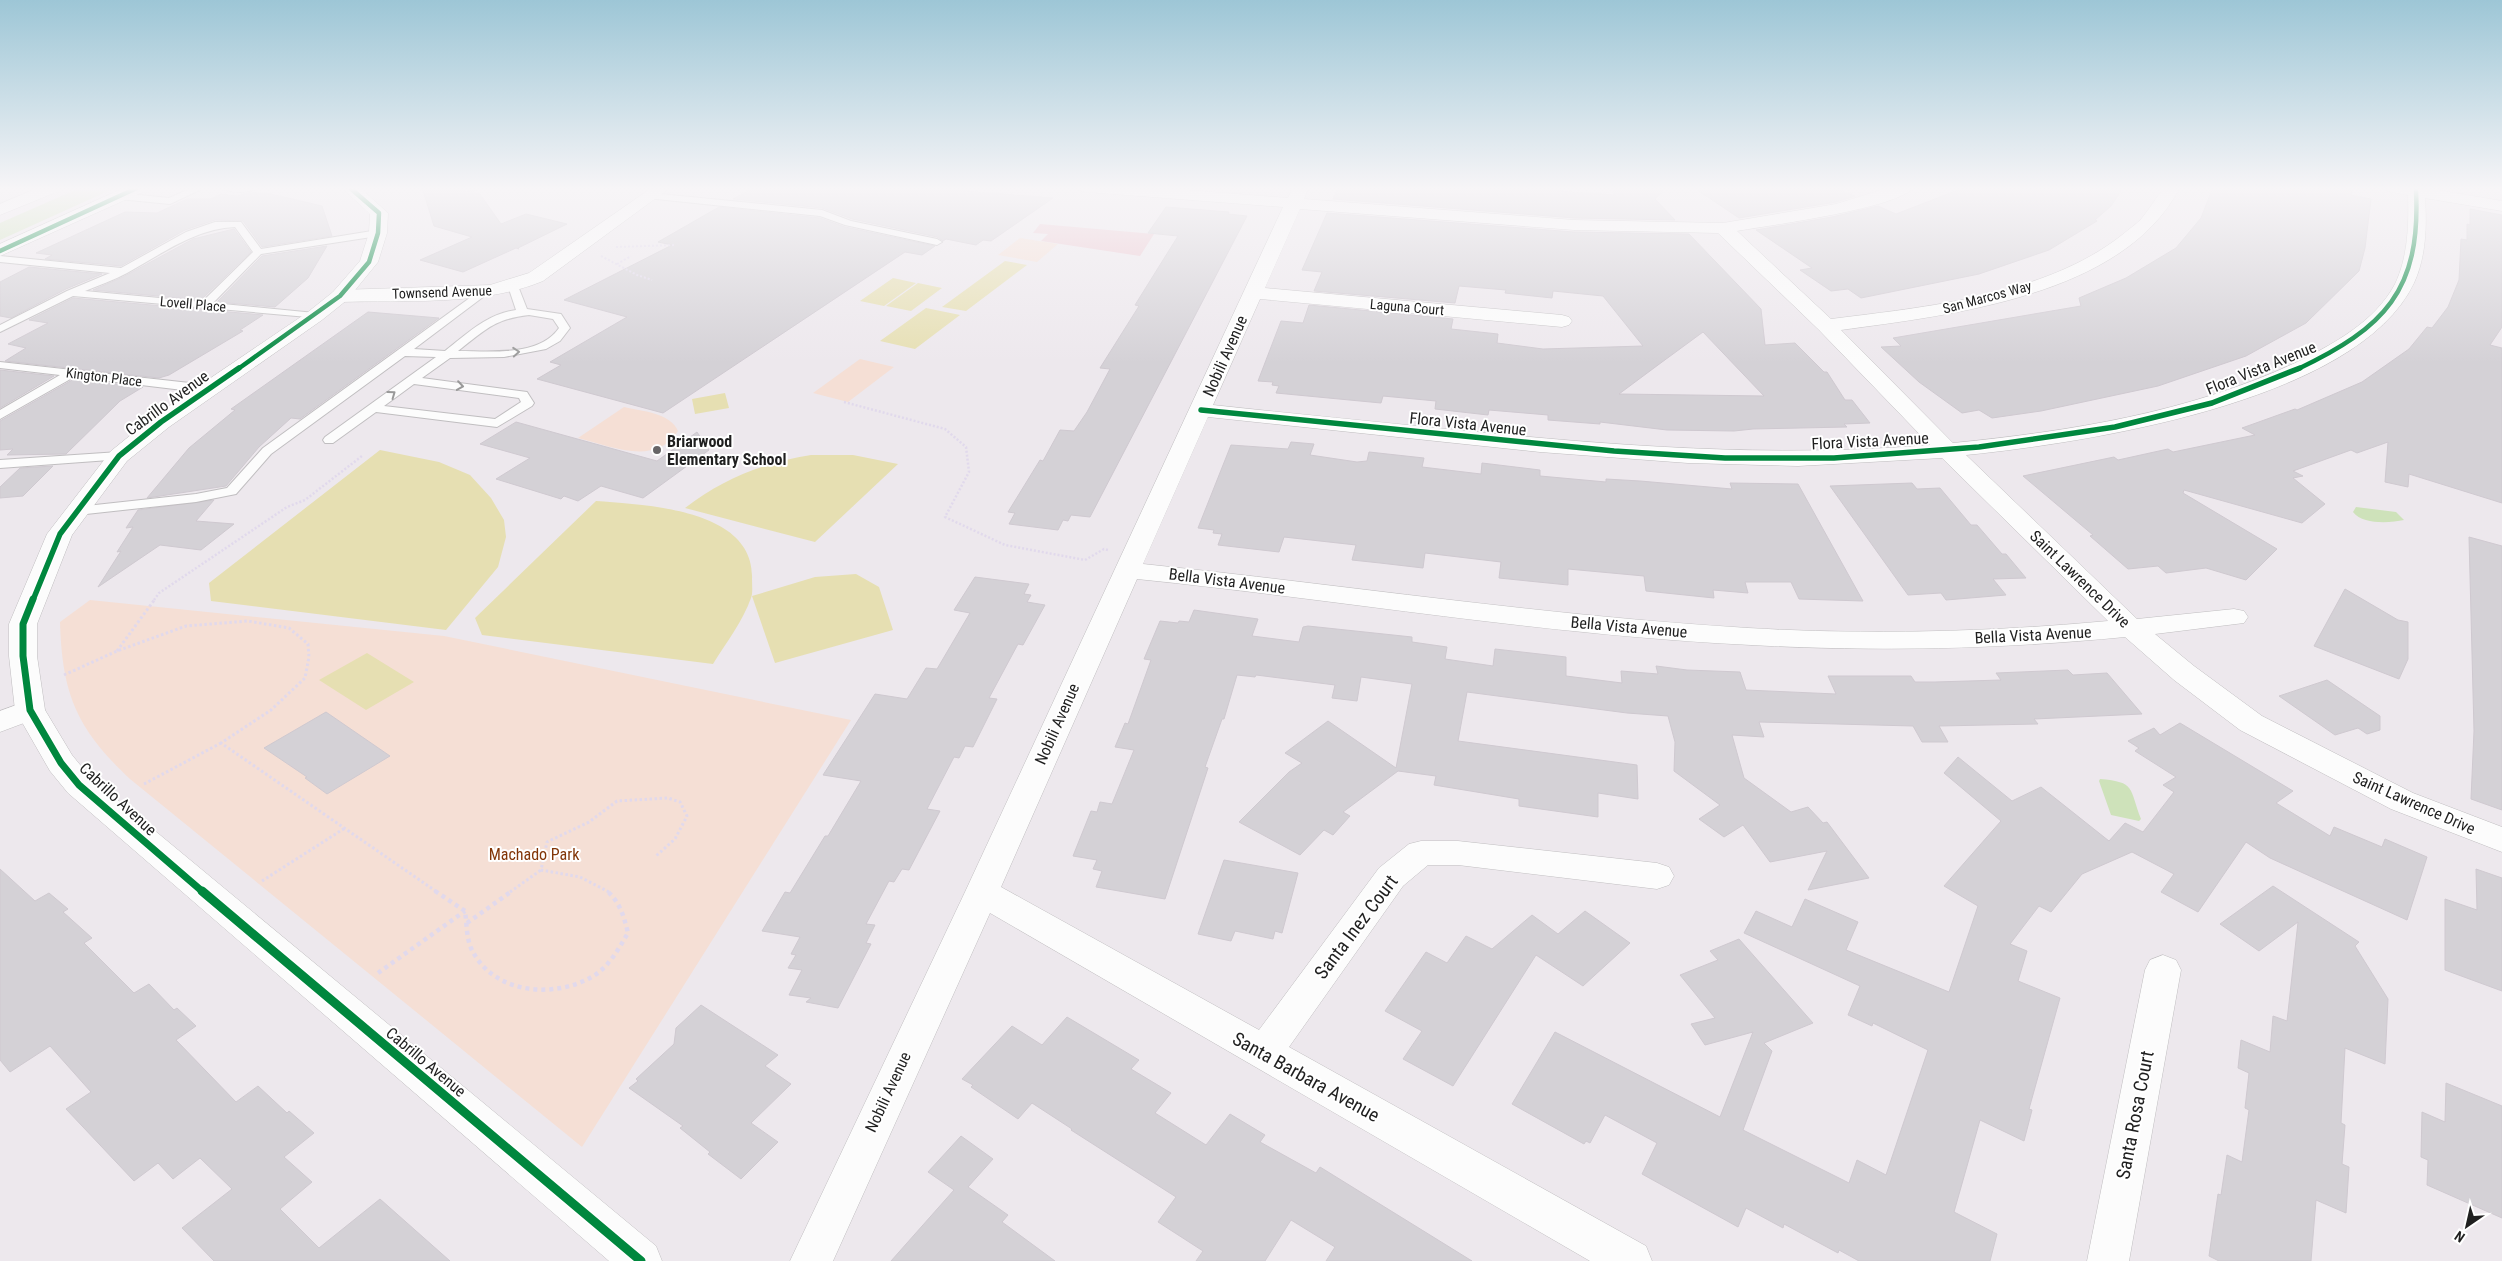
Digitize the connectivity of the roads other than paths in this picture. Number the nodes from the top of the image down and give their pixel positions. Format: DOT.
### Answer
graph roads {
  1 [pos="168,246"];
  2 [pos="254,246"];
  3 [pos="297,246"];
  4 [pos="374,246"];
  5 [pos="579,246"];
  6 [pos="1274,246"];
  7 [pos="1742,246"];
  8 [pos="2120,246"];
  9 [pos="2413,246"];
  10 [pos="258,252"];
  11 [pos="0,259"];
  12 [pos="121,272"];
  13 [pos="513,286"];
  14 [pos="486,291"];
  15 [pos="71,293"];
  16 [pos="1252,293"];
  17 [pos="340,296"];
  18 [pos="205,305"];
  19 [pos="522,313"];
  20 [pos="315,316"];
  21 [pos="1562,321"];
  22 [pos="1826,326"];
  23 [pos="0,329"];
  24 [pos="402,352"];
  25 [pos="450,353"];
  26 [pos="0,365"];
  27 [pos="72,373"];
  28 [pos="411,380"];
  29 [pos="208,389"];
  30 [pos="373,408"];
  31 [pos="1201,410"];
  32 [pos="0,415"];
  33 [pos="329,440"];
  34 [pos="1947,450"];
  35 [pos="119,456"];
  36 [pos="0,464"];
  37 [pos="77,511"];
  38 [pos="1118,560"];
  39 [pos="2234,616"];
  40 [pos="2133,630"];
  41 [pos="30,710"];
  42 [pos="0,722"];
  43 [pos="2502,840"];
  44 [pos="1657,876"];
  45 [pos="982,892"];
  46 [pos="2163,970"];
  47 [pos="1264,1053"];
  48 [pos="641,1261"];
  49 [pos="811,1261"];
  50 [pos="1631,1261"];
  51 [pos="2108,1261"];
  1 -- 12 [label="lane"];
  2 -- 10 [label="lane"];
  3 -- 10 [label="lane"];
  4 -- 17 [label="street, Cabrillo Avenue"];
  5 -- 13 [label="street, Townsend Avenue"];
  6 -- 16 [label="street, Nobili Avenue"];
  7 -- 22 [label="street, Saint Lawrence Drive"];
  8 -- 22 [label="street, San Marcos Way"];
  9 -- 34 [label="street, Flora Vista Avenue"];
  10 -- 18 [label="lane"];
  11 -- 12 [label="lane"];
  12 -- 15 [label="lane"];
  13 -- 14 [label="street, Townsend Avenue"];
  13 -- 19 [label="lane"];
  14 -- 17 [label="street, Townsend Avenue"];
  14 -- 24 [label="lane"];
  15 -- 18 [label="lane, Lovell Place"];
  15 -- 23 [label="lane"];
  16 -- 21 [label="street, Laguna Court"];
  16 -- 31 [label="street, Nobili Avenue"];
  17 -- 20 [label="street, Cabrillo Avenue"];
  18 -- 20 [label="lane, Lovell Place"];
  19 -- 25 [label="lane"];
  25 -- 19 [label="lane, one-way"];
  20 -- 29 [label="street, Cabrillo Avenue"];
  22 -- 34 [label="street, Saint Lawrence Drive"];
  24 -- 25 [label="lane"];
  24 -- 37 [label="lane"];
  25 -- 28 [label="lane"];
  26 -- 27 [label="lane, Kington Place"];
  27 -- 29 [label="lane, Kington Place"];
  27 -- 32 [label="lane"];
  30 -- 28 [label="lane, one-way"];
  28 -- 30 [label="lane, one-way"];
  29 -- 35 [label="street, Cabrillo Avenue"];
  30 -- 33 [label="lane"];
  31 -- 34 [label="street, Flora Vista Avenue"];
  31 -- 38 [label="street, Nobili Avenue"];
  34 -- 40 [label="street, Saint Lawrence Drive"];
  35 -- 36 [label="lane"];
  35 -- 37 [label="street, Cabrillo Avenue"];
  37 -- 41 [label="street, Cabrillo Avenue"];
  38 -- 40 [label="street, Bella Vista Avenue"];
  38 -- 45 [label="street, Nobili Avenue"];
  39 -- 40 [label="street, Bella Vista Avenue"];
  40 -- 43 [label="street, Saint Lawrence Drive"];
  41 -- 42 [label="street"];
  41 -- 48 [label="street, Cabrillo Avenue"];
  44 -- 47 [label="street, Santa Inez Court"];
  45 -- 47 [label="street, Santa Barbara Avenue"];
  45 -- 49 [label="street, Nobili Avenue"];
  46 -- 51 [label="street, Santa Rosa Court"];
  47 -- 50 [label="street, Santa Barbara Avenue"];
}
